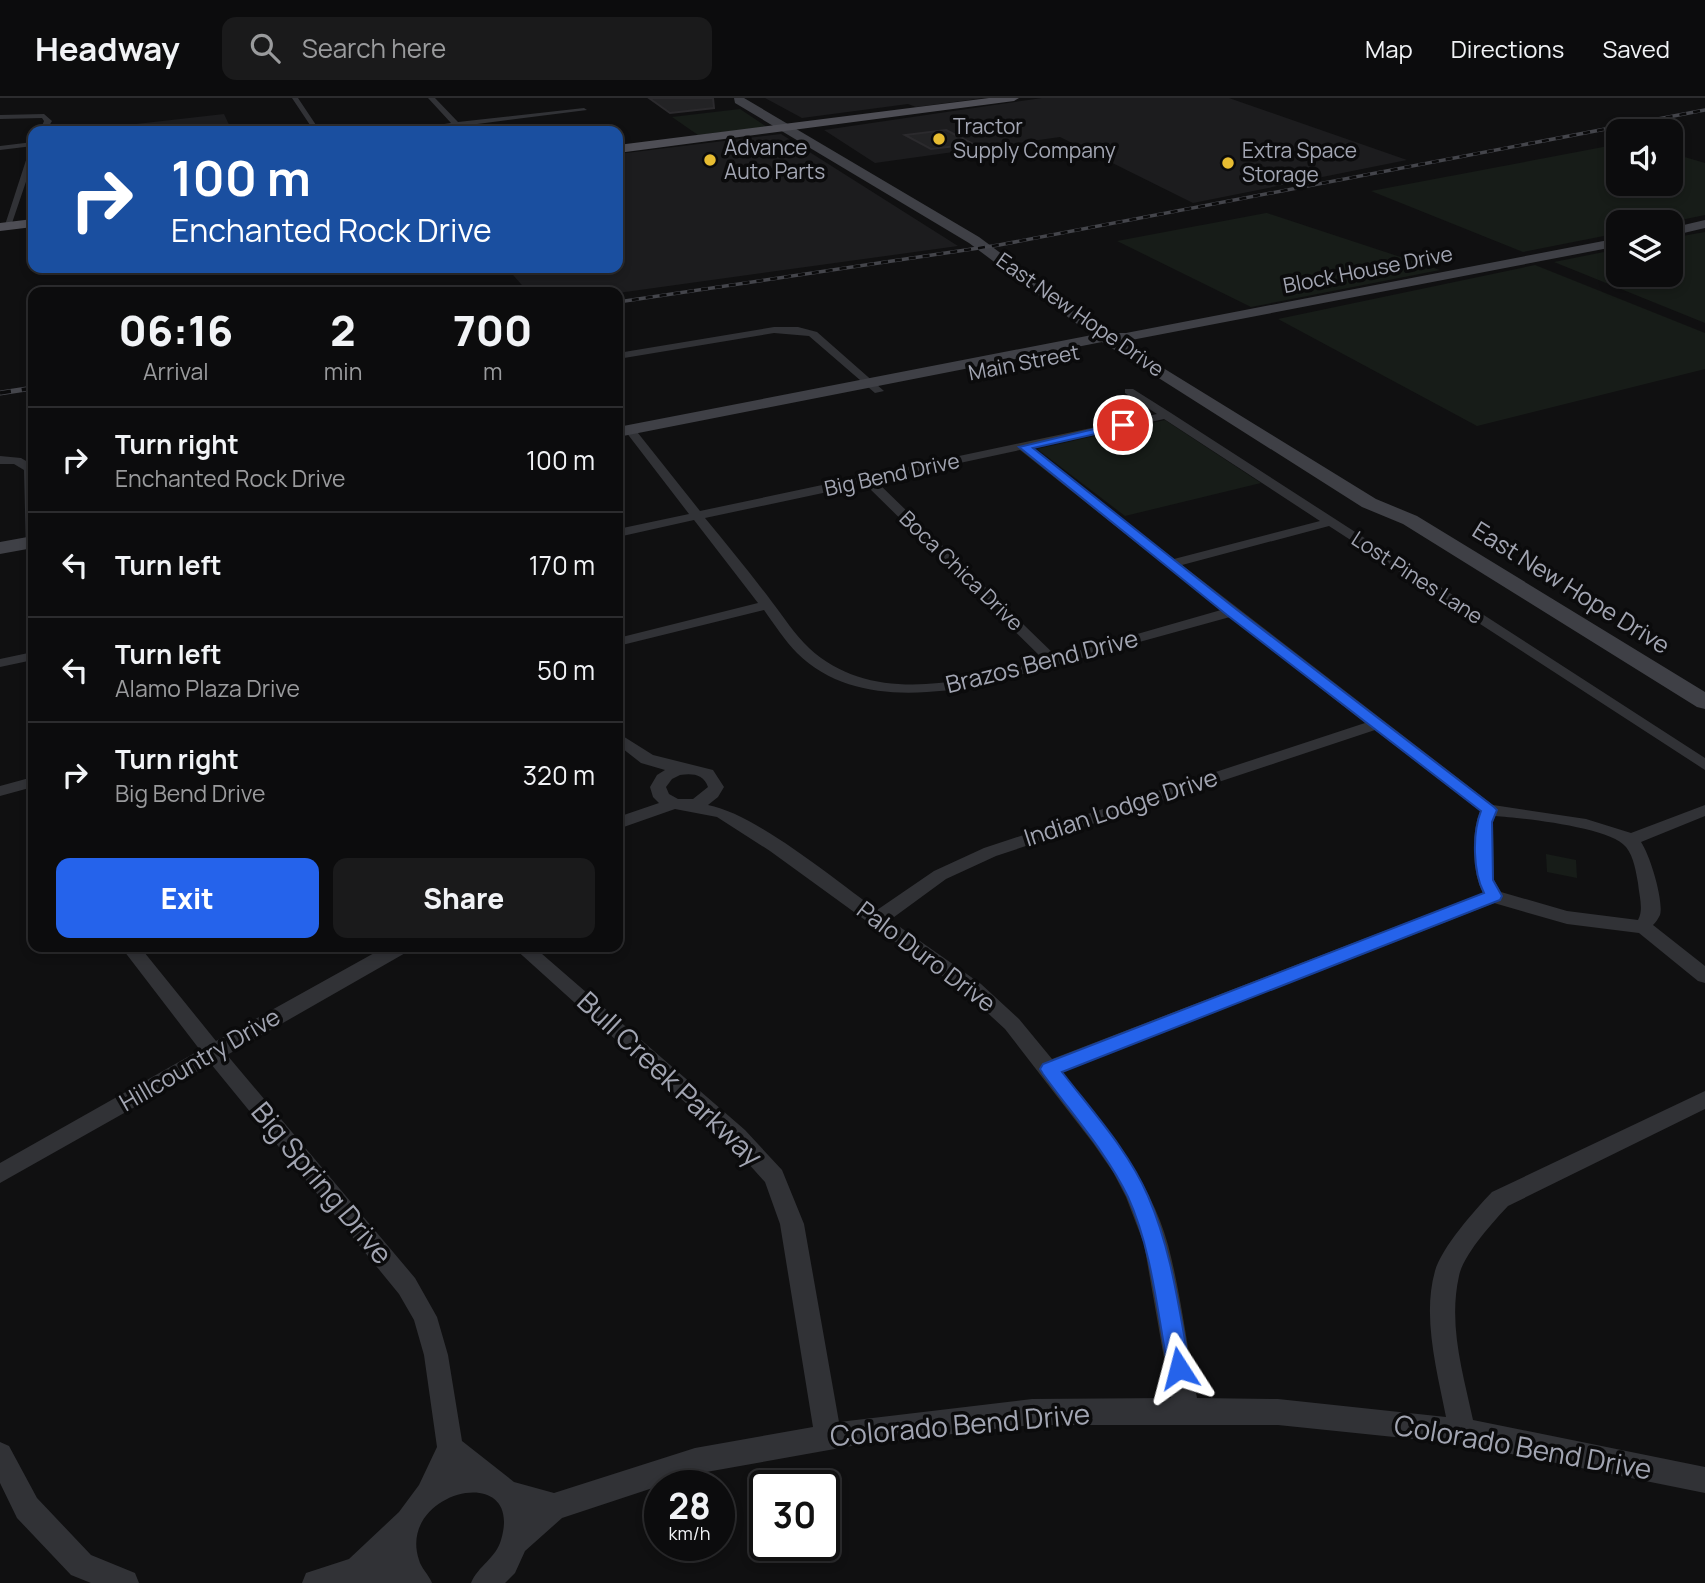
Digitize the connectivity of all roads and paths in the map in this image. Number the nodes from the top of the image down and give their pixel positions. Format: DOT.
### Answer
graph roads {
  1 [pos="295,98"];
  2 [pos="431,98"];
  3 [pos="739,98"];
  4 [pos="746,98"];
  5 [pos="1014,98"];
  6 [pos="576,104"];
  7 [pos="0,117"];
  8 [pos="44,126"];
  9 [pos="314,126"];
  10 [pos="458,126"];
  11 [pos="474,126"];
  12 [pos="802,126"];
  13 [pos="787,128"];
  14 [pos="28,145"];
  15 [pos="0,148"];
  16 [pos="623,148"];
  17 [pos="28,165"];
  18 [pos="28,224"];
  19 [pos="1705,224"];
  20 [pos="4,227"];
  21 [pos="1683,229"];
  22 [pos="1606,245"];
  23 [pos="1116,340"];
  24 [pos="623,355"];
  25 [pos="876,388"];
  26 [pos="1129,390"];
  27 [pos="1167,415"];
  28 [pos="626,435"];
  29 [pos="1286,438"];
  30 [pos="1024,447"];
  31 [pos="0,460"];
  32 [pos="28,467"];
  33 [pos="868,480"];
  34 [pos="697,516"];
  35 [pos="1410,520"];
  36 [pos="1330,522"];
  37 [pos="623,532"];
  38 [pos="28,543"];
  39 [pos="0,548"];
  40 [pos="28,552"];
  41 [pos="0,559"];
  42 [pos="1171,564"];
  43 [pos="768,605"];
  44 [pos="1232,612"];
  45 [pos="623,641"];
  46 [pos="28,657"];
  47 [pos="1054,662"];
  48 [pos="0,663"];
  49 [pos="1705,702"];
  50 [pos="1377,724"];
  51 [pos="623,742"];
  52 [pos="647,759"];
  53 [pos="1705,765"];
  54 [pos="681,769"];
  55 [pos="28,783"];
  56 [pos="658,786"];
  57 [pos="716,787"];
  58 [pos="0,791"];
  59 [pos="677,804"];
  60 [pos="1489,810"];
  61 [pos="1705,810"];
  62 [pos="722,813"];
  63 [pos="623,819"];
  64 [pos="623,821"];
  65 [pos="1630,840"];
  66 [pos="1494,896"];
  67 [pos="878,919"];
  68 [pos="1643,928"];
  69 [pos="134,952"];
  70 [pos="391,952"];
  71 [pos="528,952"];
  72 [pos="1705,976"];
  73 [pos="214,1053"];
  74 [pos="1049,1069"];
  75 [pos="1705,1099"];
  76 [pos="0,1174"];
  77 [pos="1186,1410"];
  78 [pos="1462,1431"];
  79 [pos="828,1437"];
  80 [pos="450,1448"];
  81 [pos="0,1455"];
  82 [pos="1705,1480"];
  83 [pos="498,1486"];
  84 [pos="429,1494"];
  85 [pos="554,1507"];
  86 [pos="408,1522"];
  87 [pos="516,1541"];
  88 [pos="358,1571"];
  89 [pos="415,1580"];
  90 [pos="490,1581"];
  91 [pos="125,1583"];
  92 [pos="316,1583"];
  1 -- 9 [label="street"];
  2 -- 10 [label="street"];
  3 -- 13 [label="main road, East New Hope Drive"];
  4 -- 12 [label="main road, East New Hope Drive"];
  5 -- 12 [label="main road"];
  6 -- 11 [label="street"];
  7 -- 8 [label="street"];
  12 -- 13 [label="main road"];
  12 -- 23 [label="main road, East New Hope Drive"];
  13 -- 16 [label="main road"];
  13 -- 23 [label="main road, East New Hope Drive"];
  14 -- 15 [label="street"];
  17 -- 20 [label="street"];
  18 -- 20 [label="main road"];
  19 -- 21 [label="main road"];
  22 -- 23 [label="main road, Block House Drive"];
  23 -- 25 [label="main road, Main Street"];
  23 -- 29 [label="main road, East New Hope Drive"];
  23 -- 35 [label="main road, East New Hope Drive"];
  24 -- 25 [label="street"];
  25 -- 28 [label="main road, Main Street"];
  26 -- 27 [label="street, Lost Pines Lane"];
  27 -- 30 [label="street, Big Bend Drive"];
  27 -- 36 [label="street, Lost Pines Lane"];
  28 -- 34 [label="street, Brazos Bend Drive"];
  29 -- 35 [label="main road, East New Hope Drive"];
  30 -- 33 [label="street, Big Bend Drive"];
  30 -- 42 [label="street"];
  31 -- 32 [label="street"];
  33 -- 34 [label="street, Big Bend Drive"];
  33 -- 47 [label="street, Boca Chica Drive"];
  34 -- 37 [label="street, Big Bend Drive"];
  34 -- 43 [label="street, Brazos Bend Drive"];
  35 -- 49 [label="main road, East New Hope Drive"];
  36 -- 42 [label="street"];
  36 -- 53 [label="street, Lost Pines Lane"];
  38 -- 39 [label="main road"];
  40 -- 41 [label="main road"];
  42 -- 44 [label="street"];
  43 -- 45 [label="street"];
  43 -- 47 [label="street, Brazos Bend Drive"];
  44 -- 47 [label="street, Brazos Bend Drive"];
  44 -- 50 [label="street"];
  46 -- 48 [label="street"];
  50 -- 60 [label="street"];
  50 -- 67 [label="street, Indian Lodge Drive"];
  51 -- 52 [label="street"];
  52 -- 54 [label="street"];
  52 -- 56 [label="street"];
  54 -- 56 [label="street"];
  54 -- 57 [label="street"];
  55 -- 58 [label="street"];
  56 -- 59 [label="street"];
  56 -- 63 [label="street"];
  57 -- 59 [label="street"];
  57 -- 62 [label="street"];
  59 -- 62 [label="street, Palo Duro Drive"];
  59 -- 64 [label="street"];
  60 -- 65 [label="street"];
  60 -- 66 [label="street"];
  61 -- 65 [label="street"];
  62 -- 67 [label="street, Palo Duro Drive"];
  65 -- 68 [label="street"];
  66 -- 68 [label="street"];
  66 -- 74 [label="street"];
  67 -- 74 [label="street, Palo Duro Drive"];
  68 -- 72 [label="street"];
  69 -- 73 [label="street, Big Spring Drive"];
  70 -- 73 [label="street, Hillcountry Drive"];
  71 -- 79 [label="street, Bull Creek Parkway"];
  73 -- 76 [label="street, Hillcountry Drive"];
  73 -- 80 [label="street, Big Spring Drive"];
  74 -- 77 [label="street, Palo Duro Drive"];
  75 -- 78 [label="street"];
  77 -- 78 [label="street, Colorado Bend Drive"];
  77 -- 79 [label="street, Colorado Bend Drive"];
  78 -- 82 [label="street, Colorado Bend Drive"];
  79 -- 85 [label="street, Colorado Bend Drive"];
  80 -- 83 [label="street"];
  80 -- 84 [label="street"];
  81 -- 91 [label="street"];
  83 -- 84 [label="street"];
  83 -- 85 [label="street"];
  83 -- 87 [label="street"];
  84 -- 86 [label="street"];
  85 -- 87 [label="street, Colorado Bend Drive"];
  86 -- 88 [label="street"];
  86 -- 89 [label="street"];
  87 -- 90 [label="street"];
  88 -- 89 [label="street"];
  88 -- 92 [label="street"];
}
